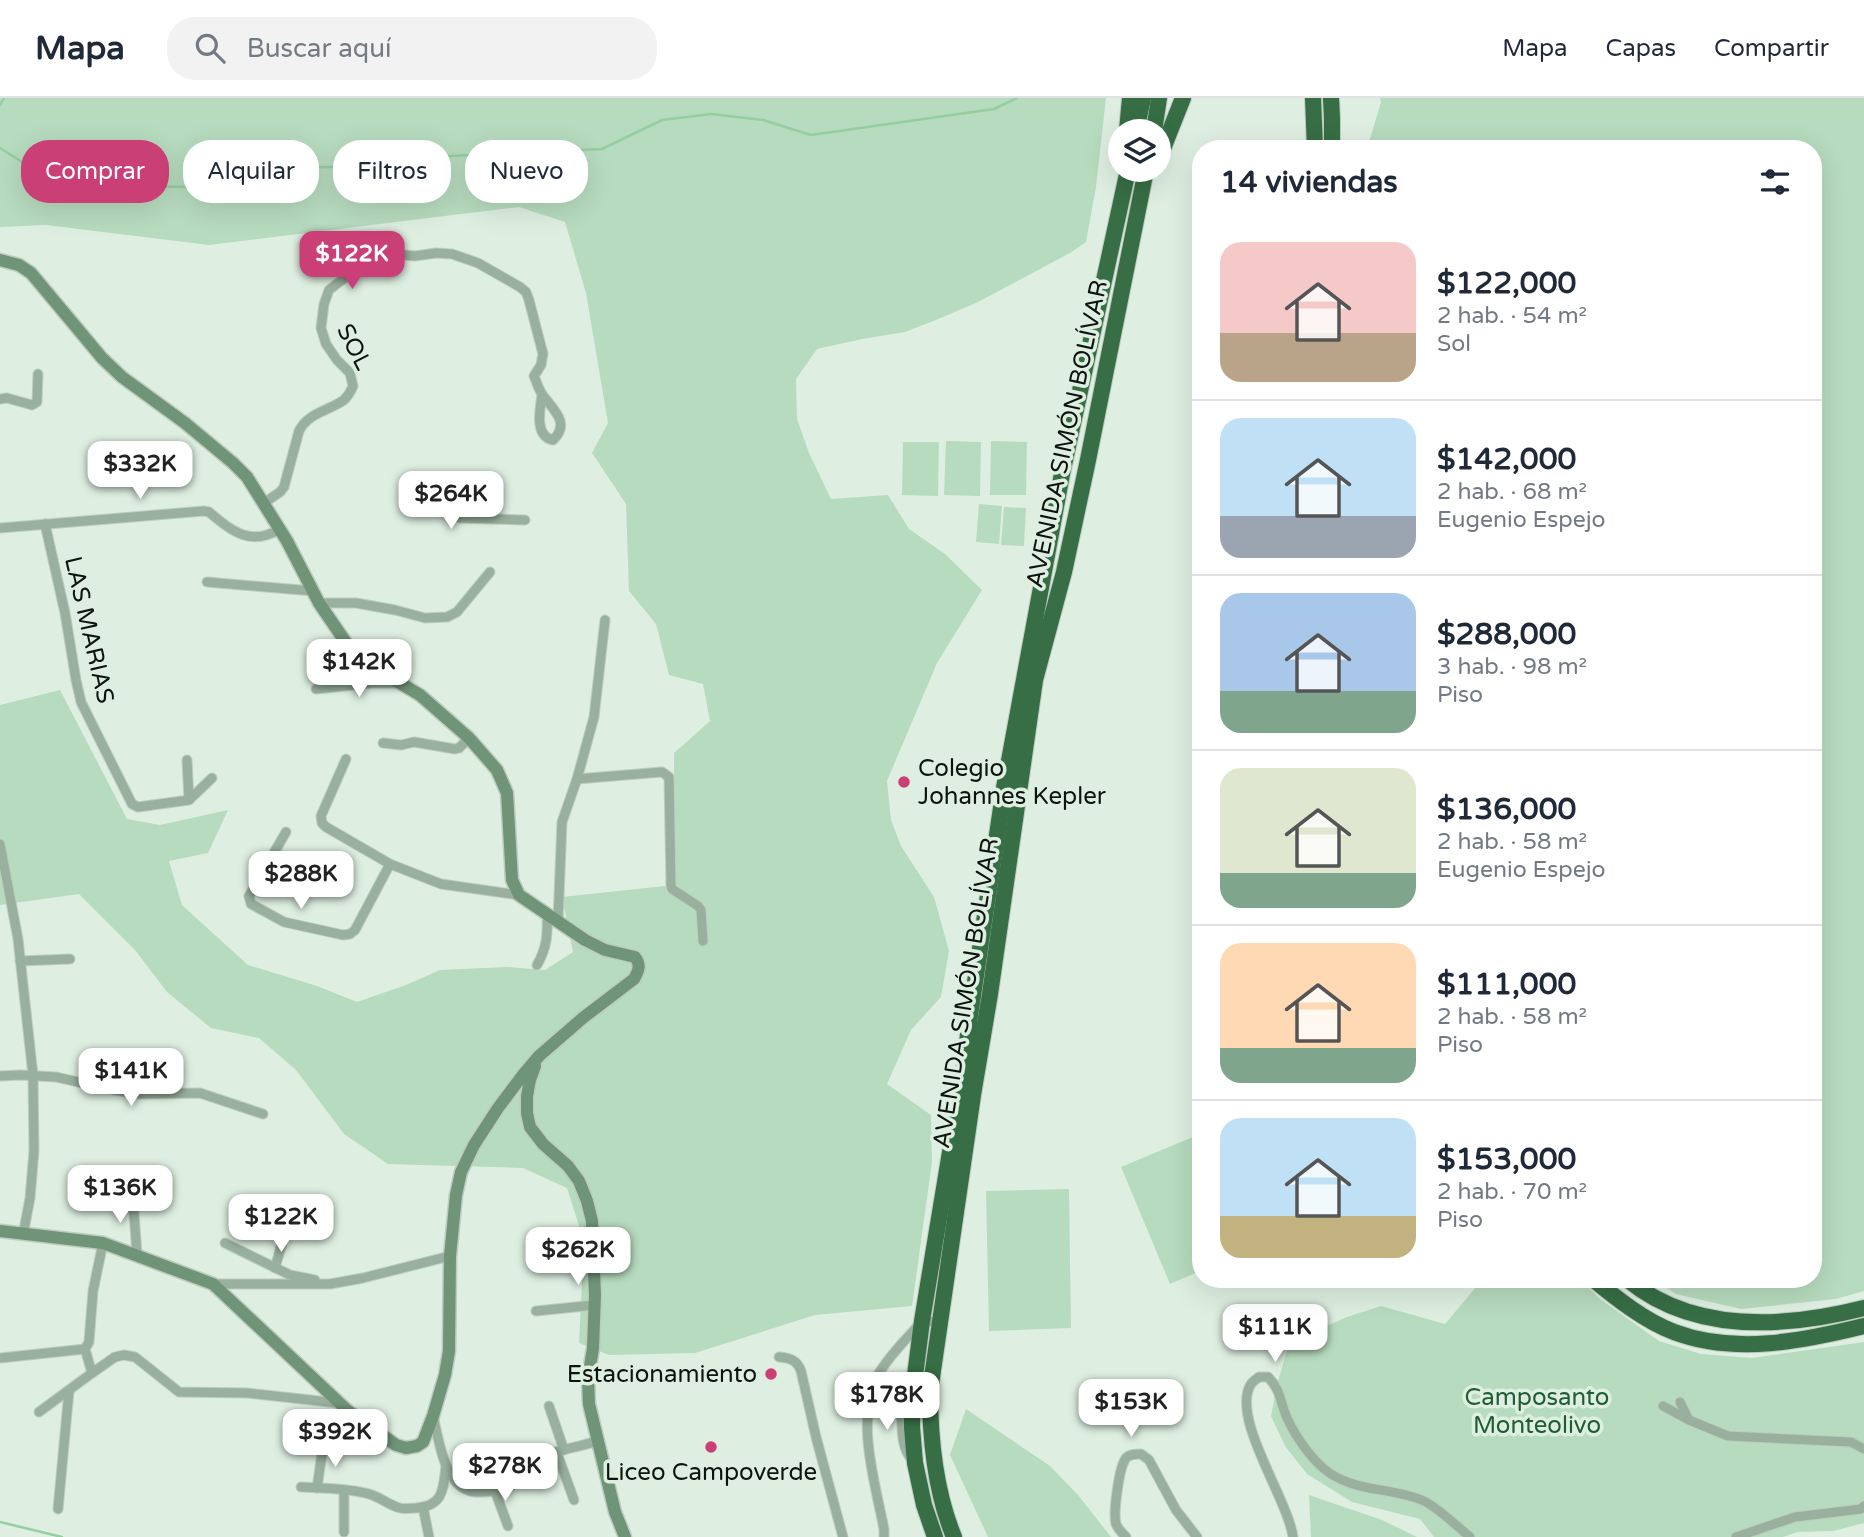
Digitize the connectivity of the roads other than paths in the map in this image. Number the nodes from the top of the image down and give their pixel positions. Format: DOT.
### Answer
graph roads {
  1 [pos="1130,98"];
  2 [pos="1143,98"];
  3 [pos="1159,98"];
  4 [pos="1183,98"];
  5 [pos="1306,98"];
  6 [pos="1313,98"];
  7 [pos="1331,98"];
  8 [pos="1336,98"];
  9 [pos="1332,118"];
  10 [pos="1128,119"];
  11 [pos="1139,119"];
  12 [pos="1156,119"];
  13 [pos="1315,126"];
  14 [pos="1171,128"];
  15 [pos="1315,140"];
  16 [pos="1332,140"];
  17 [pos="1125,182"];
  18 [pos="1143,182"];
  19 [pos="1150,182"];
  20 [pos="1134,226"];
  21 [pos="0,260"];
  22 [pos="38,374"];
  23 [pos="542,395"];
  24 [pos="0,398"];
  25 [pos="450,490"];
  26 [pos="264,503"];
  27 [pos="525,520"];
  28 [pos="45,524"];
  29 [pos="0,528"];
  30 [pos="280,529"];
  31 [pos="490,572"];
  32 [pos="207,582"];
  33 [pos="316,597"];
  34 [pos="605,620"];
  35 [pos="400,683"];
  36 [pos="316,689"];
  37 [pos="469,738"];
  38 [pos="383,743"];
  39 [pos="345,759"];
  40 [pos="187,760"];
  41 [pos="212,778"];
  42 [pos="577,779"];
  43 [pos="190,799"];
  44 [pos="286,832"];
  45 [pos="0,844"];
  46 [pos="390,864"];
  47 [pos="519,895"];
  48 [pos="547,913"];
  49 [pos="558,921"];
  50 [pos="704,941"];
  51 [pos="70,958"];
  52 [pos="20,961"];
  53 [pos="537,965"];
  54 [pos="539,1056"];
  55 [pos="0,1076"];
  56 [pos="33,1076"];
  57 [pos="263,1114"];
  58 [pos="128,1191"];
  59 [pos="289,1219"];
  60 [pos="0,1231"];
  61 [pos="23,1234"];
  62 [pos="103,1243"];
  63 [pos="225,1243"];
  64 [pos="137,1255"];
  65 [pos="450,1256"];
  66 [pos="275,1268"];
  67 [pos="330,1283"];
  68 [pos="213,1284"];
  69 [pos="1606,1288"];
  70 [pos="1640,1288"];
  71 [pos="595,1305"];
  72 [pos="1864,1308"];
  73 [pos="536,1311"];
  74 [pos="922,1321"];
  75 [pos="940,1322"];
  76 [pos="1864,1326"];
  77 [pos="85,1349"];
  78 [pos="779,1357"];
  79 [pos="0,1358"];
  80 [pos="92,1373"];
  81 [pos="877,1377"];
  82 [pos="69,1391"];
  83 [pos="1680,1402"];
  84 [pos="338,1403"];
  85 [pos="549,1406"];
  86 [pos="1663,1406"];
  87 [pos="39,1412"];
  88 [pos="433,1416"];
  89 [pos="1689,1420"];
  90 [pos="597,1441"];
  91 [pos="323,1446"];
  92 [pos="1864,1449"];
  93 [pos="561,1451"];
  94 [pos="915,1462"];
  95 [pos="446,1466"];
  96 [pos="301,1487"];
  97 [pos="317,1488"];
  98 [pos="344,1490"];
  99 [pos="495,1491"];
  100 [pos="574,1500"];
  101 [pos="1864,1506"];
  102 [pos="423,1507"];
  103 [pos="58,1509"];
  104 [pos="509,1526"];
  105 [pos="344,1532"];
  106 [pos="429,1537"];
  107 [pos="625,1537"];
  108 [pos="843,1537"];
  109 [pos="884,1537"];
  110 [pos="934,1537"];
  111 [pos="954,1537"];
  112 [pos="1126,1537"];
  113 [pos="1197,1537"];
  114 [pos="1293,1537"];
  115 [pos="1470,1537"];
  116 [pos="1736,1537"];
  1 -- 10 [label="highway"];
  2 -- 11 [label="highway"];
  3 -- 12 [label="highway"];
  4 -- 14 [label="highway"];
  5 -- 13 [label="highway"];
  6 -- 13 [label="highway"];
  7 -- 9 [label="highway"];
  8 -- 9 [label="highway"];
  9 -- 16 [label="highway"];
  13 -- 15 [label="highway"];
  17 -- 74 [label="highway, AVENIDA SIMÓN BOLÍVAR"];
  18 -- 20 [label="highway, AVENIDA SIMÓN BOLÍVAR"];
  19 -- 20 [label="highway"];
  20 -- 75 [label="highway, AVENIDA SIMÓN BOLÍVAR"];
  21 -- 26 [label="street"];
  22 -- 24 [label="street"];
  23 -- 26 [label="street, SOL"];
  25 -- 27 [label="street"];
  26 -- 30 [label="street"];
  28 -- 29 [label="street"];
  28 -- 30 [label="street"];
  28 -- 43 [label="street, LAS MARIAS"];
  30 -- 33 [label="street"];
  31 -- 33 [label="street"];
  32 -- 33 [label="street"];
  33 -- 35 [label="street"];
  34 -- 42 [label="street"];
  35 -- 36 [label="street"];
  35 -- 37 [label="street"];
  37 -- 38 [label="street"];
  37 -- 47 [label="street"];
  39 -- 46 [label="street"];
  40 -- 43 [label="street"];
  41 -- 43 [label="street"];
  42 -- 49 [label="street"];
  42 -- 50 [label="street"];
  44 -- 46 [label="street"];
  45 -- 52 [label="street"];
  46 -- 47 [label="street"];
  47 -- 48 [label="street"];
  48 -- 49 [label="street"];
  48 -- 53 [label="street"];
  49 -- 54 [label="street"];
  51 -- 52 [label="street"];
  52 -- 56 [label="street"];
  54 -- 65 [label="street"];
  54 -- 71 [label="street"];
  55 -- 56 [label="street"];
  56 -- 57 [label="street"];
  56 -- 61 [label="street"];
  58 -- 64 [label="street"];
  59 -- 66 [label="street"];
  60 -- 61 [label="street"];
  61 -- 62 [label="street"];
  62 -- 64 [label="street"];
  62 -- 77 [label="street"];
  63 -- 66 [label="street"];
  64 -- 68 [label="street"];
  65 -- 67 [label="street"];
  65 -- 88 [label="street"];
  66 -- 67 [label="street"];
  67 -- 68 [label="street"];
  68 -- 84 [label="street"];
  69 -- 76 [label="highway"];
  70 -- 72 [label="highway"];
  71 -- 73 [label="street"];
  71 -- 90 [label="street"];
  74 -- 75 [label="street"];
  74 -- 81 [label="street"];
  74 -- 94 [label="highway, AVENIDA SIMÓN BOLÍVAR"];
  75 -- 111 [label="highway, AVENIDA SIMÓN BOLÍVAR"];
  77 -- 79 [label="street"];
  77 -- 80 [label="street"];
  78 -- 108 [label="street"];
  80 -- 82 [label="street"];
  80 -- 84 [label="street"];
  81 -- 94 [label="street"];
  81 -- 109 [label="street"];
  82 -- 87 [label="street"];
  82 -- 103 [label="street"];
  83 -- 89 [label="street"];
  84 -- 88 [label="street"];
  85 -- 93 [label="street"];
  86 -- 89 [label="street"];
  88 -- 95 [label="street"];
  89 -- 92 [label="street"];
  90 -- 93 [label="street"];
  90 -- 107 [label="street"];
  91 -- 97 [label="street"];
  93 -- 99 [label="street"];
  93 -- 100 [label="street"];
  94 -- 110 [label="highway, AVENIDA SIMÓN BOLÍVAR"];
  95 -- 99 [label="street"];
  95 -- 102 [label="street"];
  96 -- 97 [label="street"];
  97 -- 98 [label="street"];
  98 -- 102 [label="street"];
  98 -- 105 [label="street"];
  99 -- 104 [label="street"];
  101 -- 116 [label="street"];
  102 -- 106 [label="street"];
  112 -- 113 [label="street"];
  114 -- 115 [label="street"];
}
